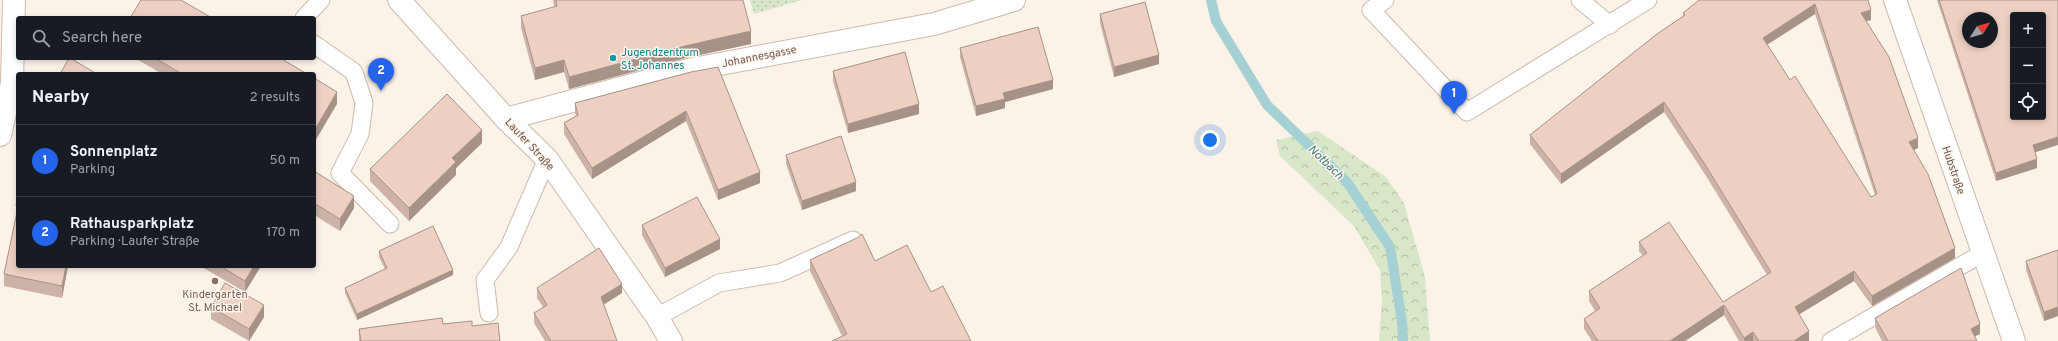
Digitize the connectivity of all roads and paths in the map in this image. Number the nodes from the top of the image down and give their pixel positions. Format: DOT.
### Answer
graph roads {
  1 [pos="14,0"];
  2 [pos="321,0"];
  3 [pos="399,0"];
  4 [pos="1014,0"];
  5 [pos="1385,0"];
  6 [pos="1580,0"];
  7 [pos="1648,0"];
  8 [pos="1895,0"];
  9 [pos="306,16"];
  10 [pos="1610,25"];
  11 [pos="316,45"];
  12 [pos="506,119"];
  13 [pos="0,135"];
  14 [pos="547,159"];
  15 [pos="390,224"];
  16 [pos="853,240"];
  17 [pos="1983,253"];
  18 [pos="488,313"];
  19 [pos="657,317"];
  20 [pos="671,341"];
  21 [pos="1831,341"];
  22 [pos="2014,341"];
  1 -- 13 [label="street"];
  2 -- 9 [label="lane"];
  3 -- 12 [label="street, Laufer Straße"];
  4 -- 12 [label="street, Johannesgasse"];
  5 -- 10 [label="lane"];
  6 -- 10 [label="lane"];
  7 -- 10 [label="lane"];
  8 -- 17 [label="street, Hubstraße"];
  11 -- 15 [label="lane"];
  12 -- 14 [label="street, Laufer Straße"];
  14 -- 18 [label="lane"];
  14 -- 19 [label="street, Laufer Straße"];
  16 -- 19 [label="lane"];
  17 -- 21 [label="lane"];
  17 -- 22 [label="street, Hubstraße"];
  19 -- 20 [label="street, Laufer Straße"];
}
